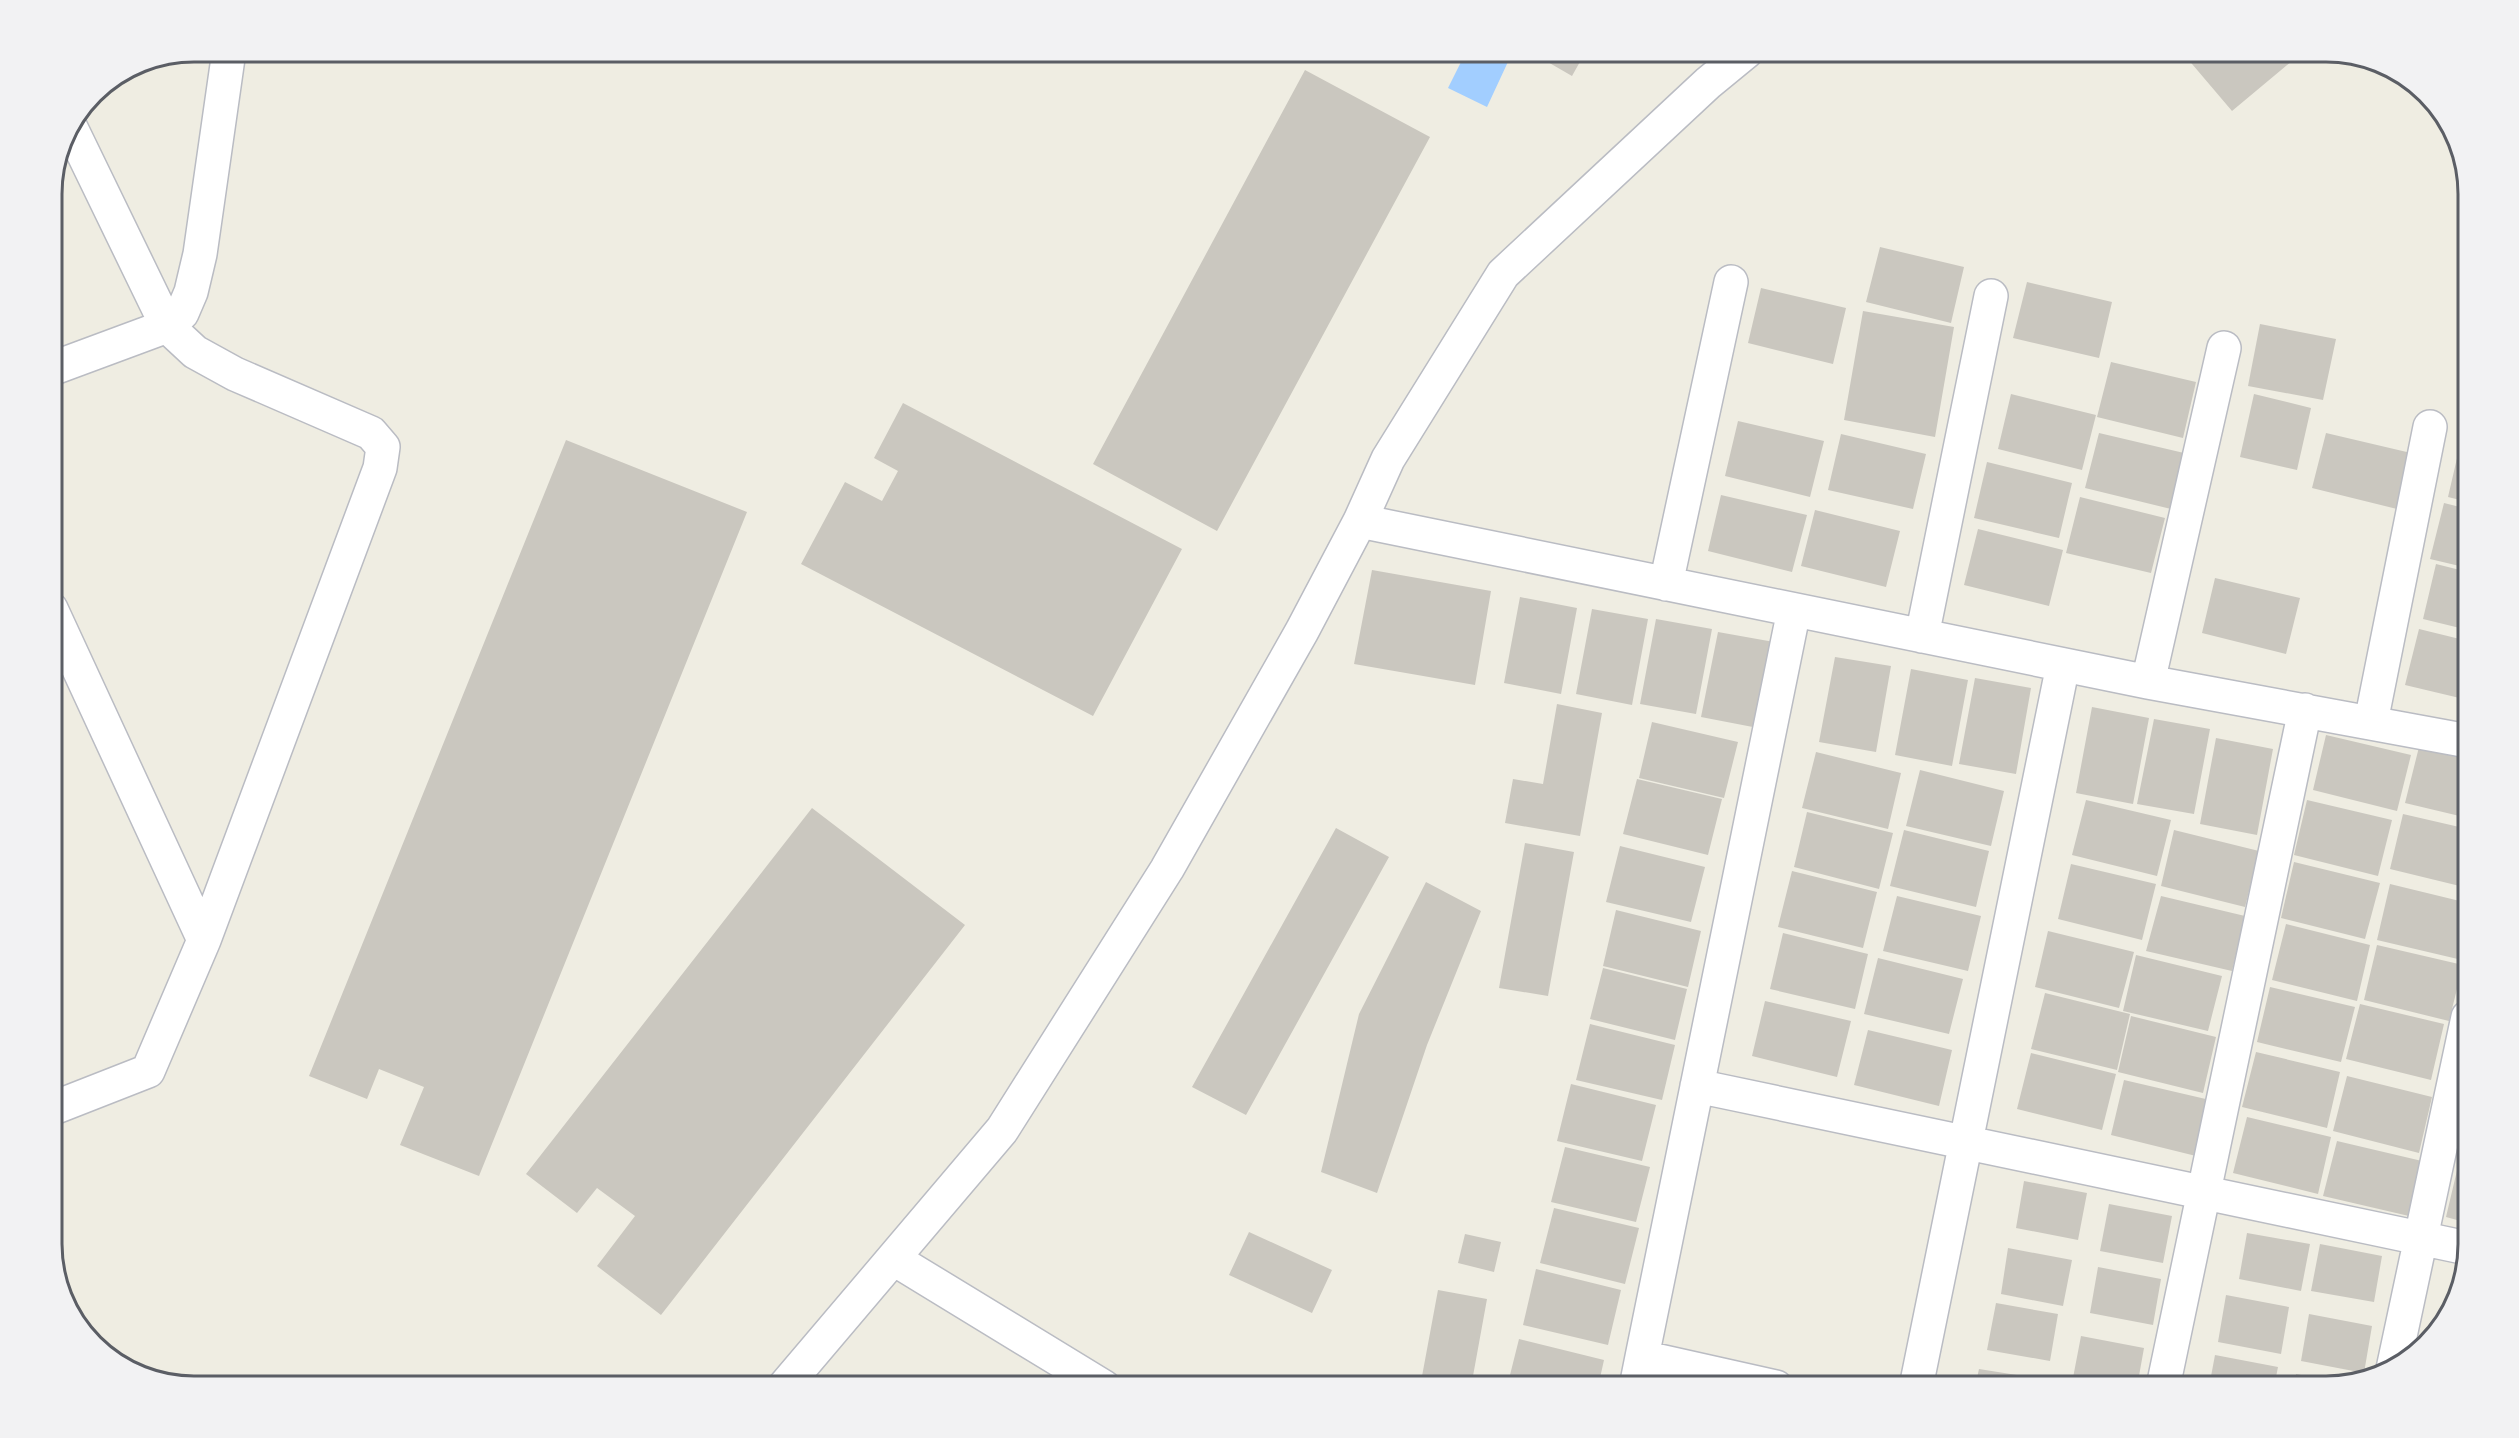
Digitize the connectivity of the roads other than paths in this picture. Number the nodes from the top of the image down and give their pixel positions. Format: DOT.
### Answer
graph roads {
  1 [pos="227,62"];
  2 [pos="1734,62"];
  3 [pos="75,136"];
  4 [pos="1731,282"];
  5 [pos="1991,296"];
  6 [pos="167,326"];
  7 [pos="2224,348"];
  8 [pos="62,365"];
  9 [pos="2430,428"];
  10 [pos="1360,521"];
  11 [pos="1666,584"];
  12 [pos="1794,610"];
  13 [pos="62,633"];
  14 [pos="1922,636"];
  15 [pos="2062,665"];
  16 [pos="2148,682"];
  17 [pos="2305,710"];
  18 [pos="2371,722"];
  19 [pos="2458,739"];
  20 [pos="204,940"];
  21 [pos="2458,1064"];
  22 [pos="1697,1086"];
  23 [pos="62,1105"];
  24 [pos="1965,1144"];
  25 [pos="2205,1194"];
  26 [pos="2420,1239"];
  27 [pos="2458,1246"];
  28 [pos="894,1259"];
  29 [pos="2396,1356"];
  30 [pos="1639,1372"];
  31 [pos="793,1376"];
  32 [pos="1086,1376"];
  33 [pos="1676,1376"];
  34 [pos="1918,1376"];
  35 [pos="2165,1376"];
  1 -- 6 [label="street"];
  2 -- 10 [label="street"];
  3 -- 6 [label="street"];
  4 -- 11 [label="street"];
  5 -- 14 [label="street"];
  6 -- 8 [label="street"];
  6 -- 20 [label="street"];
  7 -- 16 [label="street"];
  9 -- 18 [label="street"];
  10 -- 11 [label="street"];
  10 -- 28 [label="street"];
  11 -- 12 [label="street"];
  12 -- 14 [label="street"];
  12 -- 22 [label="street"];
  13 -- 20 [label="street"];
  14 -- 15 [label="street"];
  15 -- 16 [label="street"];
  15 -- 24 [label="street"];
  16 -- 17 [label="street"];
  17 -- 18 [label="street"];
  17 -- 25 [label="street"];
  18 -- 19 [label="street"];
  20 -- 23 [label="street"];
  21 -- 26 [label="street"];
  22 -- 24 [label="street"];
  22 -- 30 [label="street"];
  24 -- 25 [label="street"];
  24 -- 34 [label="street"];
  25 -- 26 [label="street"];
  25 -- 35 [label="street"];
  26 -- 27 [label="street"];
  26 -- 29 [label="street"];
  28 -- 31 [label="street"];
  28 -- 32 [label="street"];
  30 -- 33 [label="street"];
}
